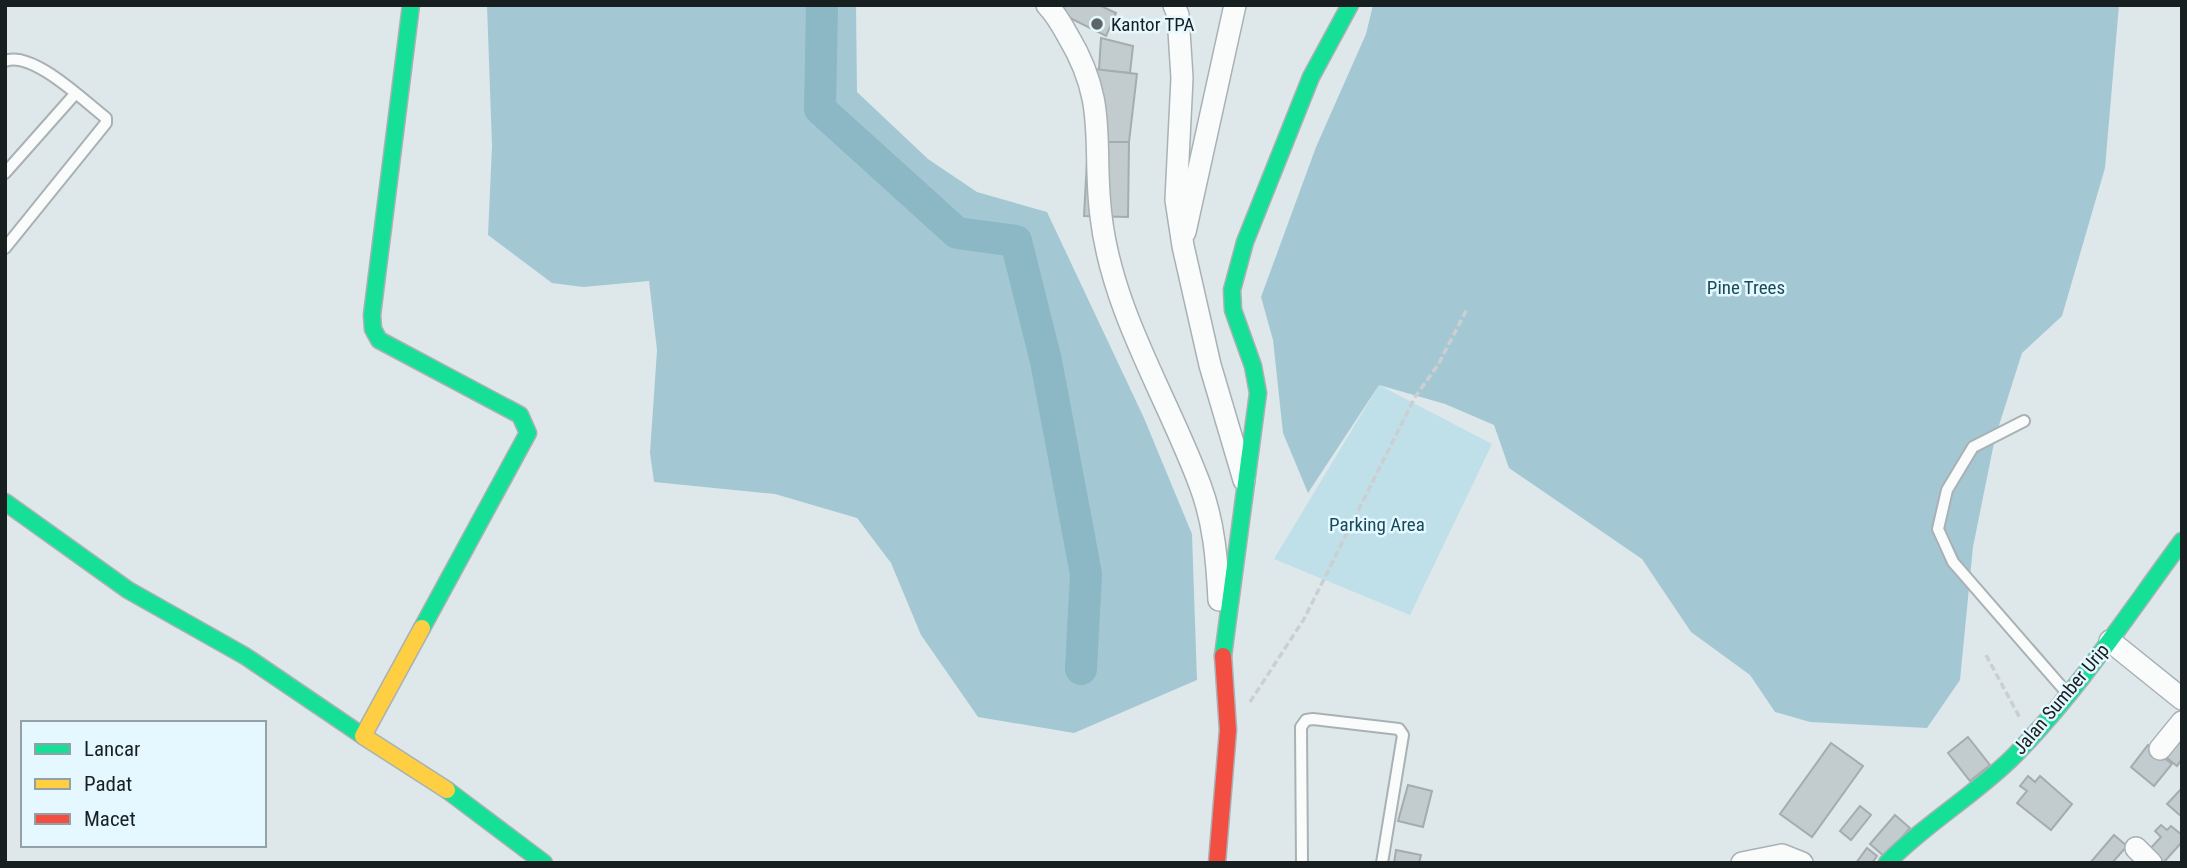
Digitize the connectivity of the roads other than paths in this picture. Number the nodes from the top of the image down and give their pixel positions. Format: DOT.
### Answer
graph roads {
  1 [pos="411,5"];
  2 [pos="1047,5"];
  3 [pos="1174,5"];
  4 [pos="1235,5"];
  5 [pos="1350,5"];
  6 [pos="5,61"];
  7 [pos="75,94"];
  8 [pos="5,173"];
  9 [pos="1182,246"];
  10 [pos="5,248"];
  11 [pos="2024,421"];
  12 [pos="1247,491"];
  13 [pos="5,502"];
  14 [pos="2182,541"];
  15 [pos="2110,640"];
  16 [pos="1223,659"];
  17 [pos="2069,695"];
  18 [pos="2182,699"];
  19 [pos="2182,722"];
  20 [pos="363,736"];
  21 [pos="2160,749"];
  22 [pos="544,863"];
  23 [pos="1217,863"];
  24 [pos="1301,863"];
  25 [pos="1382,863"];
  26 [pos="1742,863"];
  27 [pos="1802,863"];
  28 [pos="1887,863"];
  1 -- 20 [label="street"];
  2 -- 16 [label="street"];
  3 -- 9 [label="street"];
  4 -- 9 [label="street"];
  5 -- 12 [label="street"];
  6 -- 7 [label="lane"];
  7 -- 8 [label="lane"];
  7 -- 10 [label="lane"];
  9 -- 12 [label="street"];
  11 -- 17 [label="lane"];
  12 -- 16 [label="street"];
  13 -- 20 [label="street"];
  14 -- 15 [label="street, Jalan Sumber Urip"];
  15 -- 17 [label="street, Jalan Sumber Urip"];
  15 -- 18 [label="street"];
  16 -- 23 [label="street"];
  17 -- 28 [label="street, Jalan Sumber Urip"];
  19 -- 21 [label="street"];
  20 -- 22 [label="street"];
  24 -- 25 [label="lane"];
  26 -- 27 [label="street"];
}
